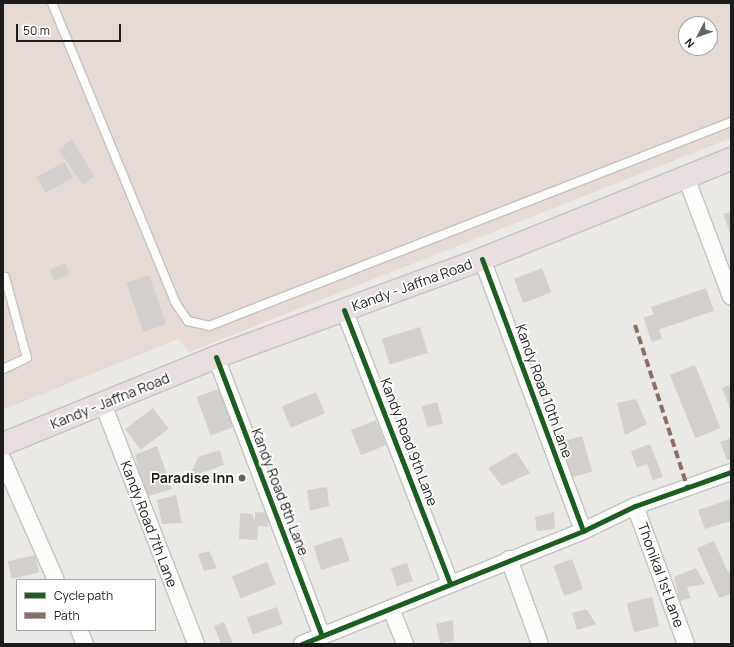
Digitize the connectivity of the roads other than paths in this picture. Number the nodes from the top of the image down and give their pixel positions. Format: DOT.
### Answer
graph roads {
  1 [pos="52,3"];
  2 [pos="731,122"];
  3 [pos="731,159"];
  4 [pos="686,177"];
  5 [pos="482,259"];
  6 [pos="5,277"];
  7 [pos="731,297"];
  8 [pos="344,310"];
  9 [pos="216,357"];
  10 [pos="3,369"];
  11 [pos="103,404"];
  12 [pos="3,444"];
  13 [pos="3,460"];
  14 [pos="731,472"];
  15 [pos="635,506"];
  16 [pos="583,531"];
  17 [pos="509,559"];
  18 [pos="56,579"];
  19 [pos="450,584"];
  20 [pos="391,609"];
  21 [pos="79,631"];
  22 [pos="322,636"];
  23 [pos="85,644"];
  24 [pos="196,644"];
  25 [pos="302,644"];
  26 [pos="405,644"];
  27 [pos="540,644"];
  28 [pos="686,644"];
  1 -- 2 [label="lane"];
  3 -- 4 [label="highway, Kandy - Jaffna Road"];
  4 -- 5 [label="highway, Kandy - Jaffna Road"];
  4 -- 7 [label="street"];
  5 -- 8 [label="highway, Kandy - Jaffna Road"];
  5 -- 16 [label="street, Kandy Road 10th Lane"];
  6 -- 10 [label="lane"];
  8 -- 9 [label="highway, Kandy - Jaffna Road"];
  8 -- 19 [label="street, Kandy Road 9th Lane"];
  9 -- 11 [label="highway, Kandy - Jaffna Road"];
  9 -- 22 [label="street, Kandy Road 8th Lane"];
  11 -- 12 [label="highway, Kandy - Jaffna Road"];
  11 -- 24 [label="street, Kandy Road 7th Lane"];
  13 -- 18 [label="street"];
  14 -- 15 [label="street"];
  15 -- 16 [label="street"];
  15 -- 28 [label="street, Thonikal 1st Lane"];
  16 -- 17 [label="street"];
  17 -- 19 [label="street"];
  17 -- 27 [label="street"];
  19 -- 20 [label="street"];
  20 -- 22 [label="street"];
  20 -- 26 [label="street"];
  21 -- 23 [label="street"];
  22 -- 25 [label="street"];
}
